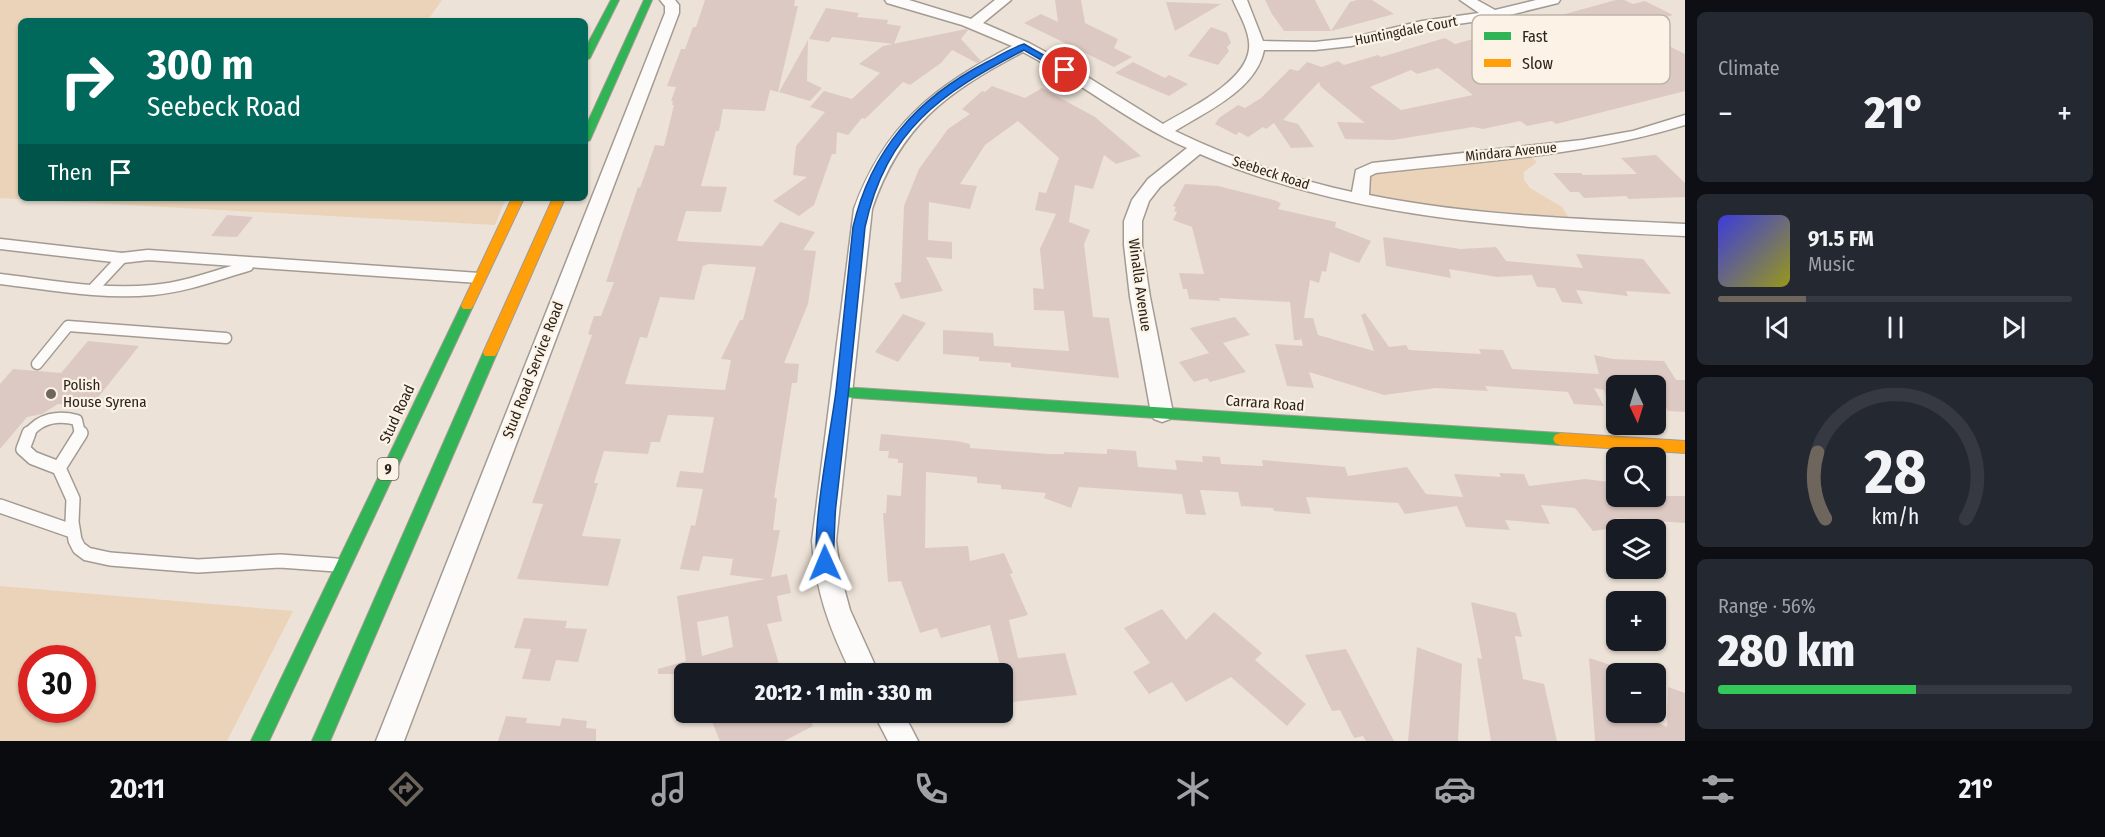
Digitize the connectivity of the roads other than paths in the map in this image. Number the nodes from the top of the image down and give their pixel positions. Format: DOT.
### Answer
graph roads {
  1 [pos="615,0"];
  2 [pos="648,0"];
  3 [pos="667,0"];
  4 [pos="892,0"];
  5 [pos="1004,0"];
  6 [pos="1240,0"];
  7 [pos="1467,0"];
  8 [pos="1553,0"];
  9 [pos="1493,15"];
  10 [pos="1472,18"];
  11 [pos="973,24"];
  12 [pos="1257,45"];
  13 [pos="1024,46"];
  14 [pos="588,52"];
  15 [pos="1685,120"];
  16 [pos="1163,131"];
  17 [pos="588,133"];
  18 [pos="1199,147"];
  19 [pos="1360,199"];
  20 [pos="517,201"];
  21 [pos="558,201"];
  22 [pos="1685,230"];
  23 [pos="0,244"];
  24 [pos="122,258"];
  25 [pos="254,264"];
  26 [pos="480,278"];
  27 [pos="0,279"];
  28 [pos="93,289"];
  29 [pos="226,338"];
  30 [pos="38,364"];
  31 [pos="842,392"];
  32 [pos="1162,413"];
  33 [pos="1685,447"];
  34 [pos="59,468"];
  35 [pos="0,506"];
  36 [pos="72,531"];
  37 [pos="343,565"];
  38 [pos="363,566"];
  39 [pos="861,663"];
  40 [pos="893,723"];
  41 [pos="260,741"];
  42 [pos="321,741"];
  43 [pos="390,741"];
  44 [pos="904,741"];
  1 -- 14 [label="main road"];
  2 -- 17 [label="main road"];
  3 -- 43 [label="street, Stud Road Service Road"];
  4 -- 11 [label="street, Seebeck Road"];
  5 -- 11 [label="street"];
  6 -- 12 [label="street"];
  7 -- 9 [label="street"];
  8 -- 9 [label="street, Huntingdale Court"];
  10 -- 12 [label="street, Huntingdale Court"];
  11 -- 13 [label="street, Seebeck Road"];
  12 -- 16 [label="street"];
  13 -- 16 [label="street, Seebeck Road"];
  13 -- 31 [label="street"];
  15 -- 19 [label="street, Mindara Avenue"];
  16 -- 18 [label="street, Seebeck Road"];
  18 -- 19 [label="street, Seebeck Road"];
  18 -- 32 [label="street, Winalla Avenue"];
  19 -- 22 [label="street, Seebeck Road"];
  20 -- 26 [label="main road, Stud Road / 9"];
  21 -- 42 [label="main road"];
  23 -- 24 [label="lane"];
  24 -- 25 [label="lane"];
  24 -- 28 [label="lane"];
  25 -- 26 [label="lane"];
  25 -- 28 [label="lane"];
  26 -- 37 [label="main road, Stud Road / 9"];
  27 -- 28 [label="lane"];
  29 -- 30 [label="lane"];
  31 -- 32 [label="main road, Carrara Road"];
  31 -- 39 [label="street"];
  32 -- 33 [label="main road, Carrara Road"];
  34 -- 34 [label="lane"];
  34 -- 36 [label="lane"];
  35 -- 36 [label="lane"];
  36 -- 37 [label="lane"];
  37 -- 38 [label="main road"];
  37 -- 41 [label="main road, Stud Road / 9"];
  40 -- 44 [label="street"];
}
